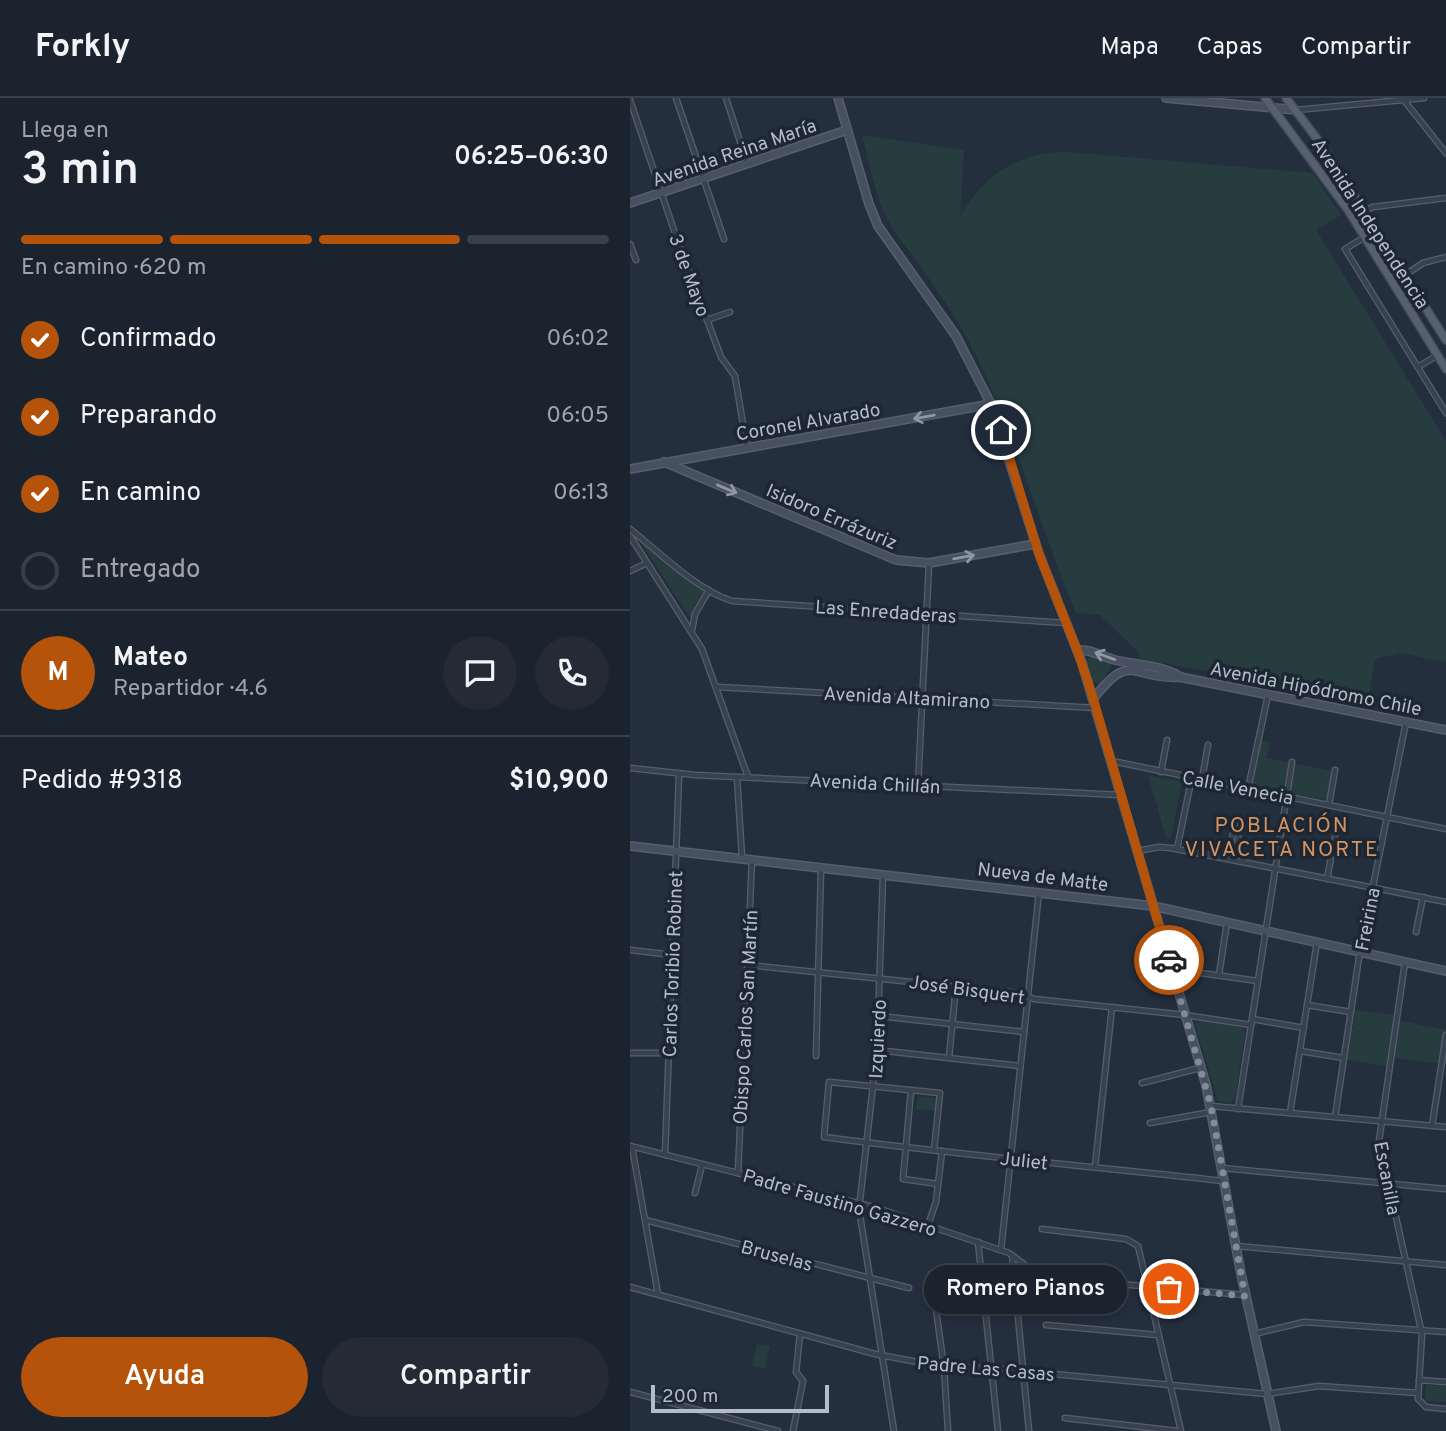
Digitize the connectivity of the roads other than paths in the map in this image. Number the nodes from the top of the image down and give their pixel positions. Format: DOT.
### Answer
graph roads {
  1 [pos="676,98"];
  2 [pos="726,98"];
  3 [pos="838,98"];
  4 [pos="1167,98"];
  5 [pos="1265,98"];
  6 [pos="1286,98"];
  7 [pos="1424,98"];
  8 [pos="1403,99"];
  9 [pos="630,100"];
  10 [pos="1273,107"];
  11 [pos="1296,110"];
  12 [pos="847,130"];
  13 [pos="1446,153"];
  14 [pos="747,164"];
  15 [pos="703,179"];
  16 [pos="661,193"];
  17 [pos="1446,198"];
  18 [pos="630,203"];
  19 [pos="1363,211"];
  20 [pos="1365,237"];
  21 [pos="724,239"];
  22 [pos="630,244"];
  23 [pos="1446,257"];
  24 [pos="636,260"];
  25 [pos="1403,275"];
  26 [pos="1393,283"];
  27 [pos="730,312"];
  28 [pos="707,320"];
  29 [pos="1446,340"];
  30 [pos="1438,355"];
  31 [pos="1418,367"];
  32 [pos="1446,369"];
  33 [pos="991,404"];
  34 [pos="1446,413"];
  35 [pos="747,448"];
  36 [pos="687,458"];
  37 [pos="664,462"];
  38 [pos="630,469"];
  39 [pos="688,472"];
  40 [pos="630,529"];
  41 [pos="630,536"];
  42 [pos="1035,544"];
  43 [pos="647,563"];
  44 [pos="929,563"];
  45 [pos="630,570"];
  46 [pos="709,590"];
  47 [pos="926,614"];
  48 [pos="1066,623"];
  49 [pos="692,631"];
  50 [pos="1077,650"];
  51 [pos="1180,677"];
  52 [pos="717,687"];
  53 [pos="1268,695"];
  54 [pos="922,698"];
  55 [pos="1093,699"];
  56 [pos="1096,708"];
  57 [pos="1406,722"];
  58 [pos="1446,730"];
  59 [pos="1167,740"];
  60 [pos="1208,745"];
  61 [pos="1112,761"];
  62 [pos="1292,762"];
  63 [pos="630,768"];
  64 [pos="1335,771"];
  65 [pos="1161,772"];
  66 [pos="679,774"];
  67 [pos="737,776"];
  68 [pos="748,777"];
  69 [pos="1192,777"];
  70 [pos="1202,779"];
  71 [pos="918,785"];
  72 [pos="1248,789"];
  73 [pos="1121,796"];
  74 [pos="1286,796"];
  75 [pos="1329,805"];
  76 [pos="1387,817"];
  77 [pos="1446,822"];
  78 [pos="1445,829"];
  79 [pos="1335,837"];
  80 [pos="1235,838"];
  81 [pos="630,846"];
  82 [pos="1177,849"];
  83 [pos="1137,850"];
  84 [pos="677,852"];
  85 [pos="742,859"];
  86 [pos="752,860"];
  87 [pos="1231,860"];
  88 [pos="821,867"];
  89 [pos="1275,869"];
  90 [pos="884,874"];
  91 [pos="1327,879"];
  92 [pos="1373,888"];
  93 [pos="1039,891"];
  94 [pos="1423,897"];
  95 [pos="1446,902"];
  96 [pos="1153,905"];
  97 [pos="1227,922"];
  98 [pos="1266,930"];
  99 [pos="1416,932"];
  100 [pos="1317,942"];
  101 [pos="630,950"];
  102 [pos="1360,951"];
  103 [pos="673,955"];
  104 [pos="1405,962"];
  105 [pos="748,965"];
  106 [pos="1172,968"];
  107 [pos="1446,971"];
  108 [pos="819,972"];
  109 [pos="1219,975"];
  110 [pos="880,978"];
  111 [pos="1258,981"];
  112 [pos="956,986"];
  113 [pos="1028,996"];
  114 [pos="1307,1005"];
  115 [pos="1112,1007"];
  116 [pos="1351,1012"];
  117 [pos="1185,1015"];
  118 [pos="879,1017"];
  119 [pos="1252,1022"];
  120 [pos="953,1024"];
  121 [pos="1304,1028"];
  122 [pos="1024,1032"];
  123 [pos="1446,1035"];
  124 [pos="877,1050"];
  125 [pos="1300,1051"];
  126 [pos="630,1053"];
  127 [pos="669,1053"];
  128 [pos="816,1056"];
  129 [pos="949,1058"];
  130 [pos="1344,1058"];
  131 [pos="1020,1066"];
  132 [pos="1201,1068"];
  133 [pos="1142,1083"];
  134 [pos="874,1086"];
  135 [pos="912,1090"];
  136 [pos="1212,1109"];
  137 [pos="1238,1109"];
  138 [pos="1290,1113"];
  139 [pos="1335,1117"];
  140 [pos="1381,1121"];
  141 [pos="1150,1123"];
  142 [pos="1432,1126"];
  143 [pos="1446,1127"];
  144 [pos="868,1143"];
  145 [pos="631,1146"];
  146 [pos="906,1147"];
  147 [pos="934,1150"];
  148 [pos="942,1151"];
  149 [pos="665,1155"];
  150 [pos="1010,1158"];
  151 [pos="702,1165"];
  152 [pos="1095,1167"];
  153 [pos="1222,1168"];
  154 [pos="738,1173"];
  155 [pos="1224,1181"];
  156 [pos="938,1184"];
  157 [pos="1387,1184"];
  158 [pos="1446,1189"];
  159 [pos="695,1193"];
  160 [pos="859,1203"];
  161 [pos="645,1220"];
  162 [pos="928,1225"];
  163 [pos="1042,1229"];
  164 [pos="978,1242"];
  165 [pos="1236,1246"];
  166 [pos="1001,1250"];
  167 [pos="1012,1255"];
  168 [pos="1406,1261"];
  169 [pos="1446,1265"];
  170 [pos="932,1273"];
  171 [pos="1014,1275"];
  172 [pos="1041,1277"];
  173 [pos="870,1279"];
  174 [pos="1147,1286"];
  175 [pos="630,1287"];
  176 [pos="909,1288"];
  177 [pos="658,1295"];
  178 [pos="1245,1296"];
  179 [pos="1046,1325"];
  180 [pos="1422,1330"];
  181 [pos="1446,1332"];
  182 [pos="800,1334"];
  183 [pos="1253,1334"];
  184 [pos="1158,1335"];
  185 [pos="881,1355"];
  186 [pos="944,1367"];
  187 [pos="990,1368"];
  188 [pos="1023,1371"];
  189 [pos="1419,1380"];
  190 [pos="1446,1382"];
  191 [pos="1170,1385"];
  192 [pos="630,1392"];
  193 [pos="1418,1393"];
  194 [pos="1267,1394"];
  195 [pos="1446,1409"];
  196 [pos="1065,1418"];
  197 [pos="778,1431"];
  198 [pos="793,1431"];
  199 [pos="894,1431"];
  200 [pos="948,1431"];
  201 [pos="998,1431"];
  202 [pos="1029,1431"];
  203 [pos="1179,1431"];
  204 [pos="1276,1431"];
  1 -- 15 [label="street"];
  2 -- 14 [label="street"];
  3 -- 12 [label="street"];
  4 -- 10 [label="street"];
  5 -- 10 [label="main road, Avenida Independencia"];
  6 -- 11 [label="main road, Avenida Independencia"];
  7 -- 8 [label="street"];
  8 -- 11 [label="street"];
  8 -- 13 [label="street"];
  9 -- 16 [label="street, 3 de Mayo"];
  10 -- 11 [label="street"];
  10 -- 20 [label="main road, Avenida Independencia"];
  11 -- 19 [label="main road, Avenida Independencia"];
  12 -- 14 [label="street, Avenida Reina María"];
  12 -- 33 [label="street"];
  14 -- 15 [label="street, Avenida Reina María"];
  15 -- 16 [label="street, Avenida Reina María"];
  15 -- 21 [label="street"];
  16 -- 18 [label="street, Avenida Reina María"];
  16 -- 28 [label="street, 3 de Mayo"];
  17 -- 19 [label="street"];
  19 -- 25 [label="main road, Avenida Independencia"];
  20 -- 26 [label="main road, Avenida Independencia"];
  20 -- 31 [label="street"];
  22 -- 24 [label="street"];
  23 -- 25 [label="street"];
  25 -- 26 [label="street"];
  25 -- 29 [label="main road, Avenida Independencia"];
  26 -- 30 [label="main road, Avenida Independencia"];
  27 -- 28 [label="street"];
  28 -- 35 [label="street, 3 de Mayo"];
  30 -- 31 [label="street"];
  30 -- 32 [label="main road, Avenida Independencia"];
  31 -- 34 [label="street"];
  33 -- 35 [label="street, Coronel Alvarado, one-way"];
  33 -- 42 [label="street"];
  35 -- 36 [label="street, Coronel Alvarado"];
  36 -- 37 [label="street, Coronel Alvarado"];
  36 -- 39 [label="street"];
  37 -- 38 [label="street, Coronel Alvarado"];
  37 -- 39 [label="street, Isidoro Errázuriz"];
  39 -- 44 [label="street, Isidoro Errázuriz, one-way"];
  40 -- 46 [label="street, Las Enredaderas"];
  41 -- 43 [label="street"];
  44 -- 42 [label="street, Isidoro Errázuriz, one-way"];
  42 -- 48 [label="street"];
  43 -- 45 [label="street"];
  43 -- 49 [label="street"];
  44 -- 47 [label="street"];
  46 -- 47 [label="street, Las Enredaderas"];
  46 -- 49 [label="street"];
  47 -- 48 [label="street, Las Enredaderas"];
  47 -- 54 [label="street"];
  48 -- 50 [label="street"];
  49 -- 52 [label="street"];
  51 -- 50 [label="street, Avenida Hipódromo Chile, one-way"];
  50 -- 55 [label="street"];
  51 -- 53 [label="street, Avenida Hipódromo Chile"];
  51 -- 55 [label="street, Avenida Hipódromo Chile"];
  52 -- 54 [label="street, Avenida Altamirano"];
  52 -- 68 [label="street"];
  53 -- 57 [label="street, Avenida Hipódromo Chile"];
  53 -- 72 [label="street"];
  54 -- 56 [label="street, Avenida Altamirano"];
  54 -- 71 [label="street"];
  55 -- 56 [label="street"];
  56 -- 61 [label="street"];
  57 -- 58 [label="street, Avenida Hipódromo Chile"];
  57 -- 76 [label="street, Freirina"];
  59 -- 65 [label="street"];
  60 -- 70 [label="street"];
  61 -- 65 [label="street, Calle Venecia"];
  61 -- 73 [label="street"];
  62 -- 74 [label="street"];
  63 -- 66 [label="street, Avenida Chillán"];
  64 -- 75 [label="street"];
  65 -- 69 [label="street, Calle Venecia"];
  66 -- 67 [label="street, Avenida Chillán"];
  66 -- 84 [label="street, Carlos Toribio Robinet"];
  67 -- 68 [label="street, Avenida Chillán"];
  67 -- 85 [label="street"];
  68 -- 71 [label="street, Avenida Chillán"];
  69 -- 70 [label="street, Calle Venecia"];
  69 -- 82 [label="street"];
  70 -- 72 [label="street, Calle Venecia"];
  71 -- 73 [label="street, Avenida Chillán"];
  72 -- 74 [label="street, Calle Venecia"];
  73 -- 83 [label="street"];
  74 -- 75 [label="street, Calle Venecia"];
  74 -- 89 [label="street"];
  75 -- 76 [label="street, Calle Venecia"];
  76 -- 78 [label="street, Calle Venecia"];
  76 -- 92 [label="street, Freirina"];
  77 -- 78 [label="street"];
  79 -- 91 [label="street"];
  80 -- 87 [label="street"];
  81 -- 84 [label="street, Nueva de Matte"];
  82 -- 83 [label="street"];
  82 -- 87 [label="street"];
  83 -- 96 [label="street"];
  84 -- 85 [label="street, Nueva de Matte"];
  84 -- 103 [label="street, Carlos Toribio Robinet"];
  85 -- 86 [label="street, Nueva de Matte"];
  86 -- 88 [label="street, Nueva de Matte"];
  86 -- 105 [label="street, Obispo Carlos San Martín"];
  87 -- 89 [label="street"];
  88 -- 90 [label="street, Nueva de Matte"];
  88 -- 108 [label="street"];
  89 -- 91 [label="street"];
  89 -- 98 [label="street"];
  90 -- 93 [label="street, Nueva de Matte"];
  90 -- 110 [label="street, Izquierdo"];
  91 -- 92 [label="street"];
  92 -- 94 [label="street"];
  92 -- 102 [label="street, Freirina"];
  93 -- 96 [label="street, Nueva de Matte"];
  93 -- 113 [label="street"];
  94 -- 95 [label="street"];
  94 -- 99 [label="street"];
  96 -- 97 [label="street, Nueva de Matte"];
  96 -- 106 [label="street"];
  97 -- 98 [label="street, Nueva de Matte"];
  97 -- 109 [label="street"];
  98 -- 100 [label="street, Nueva de Matte"];
  98 -- 111 [label="street"];
  100 -- 102 [label="street, Nueva de Matte"];
  100 -- 114 [label="street"];
  101 -- 103 [label="street"];
  102 -- 104 [label="street, Nueva de Matte"];
  102 -- 116 [label="street, Freirina"];
  103 -- 127 [label="street, Carlos Toribio Robinet"];
  104 -- 107 [label="street, Nueva de Matte"];
  104 -- 140 [label="street, Escanilla"];
  105 -- 108 [label="street, José Bisquert"];
  105 -- 154 [label="street, Obispo Carlos San Martín"];
  106 -- 109 [label="street"];
  106 -- 117 [label="street"];
  108 -- 110 [label="street, José Bisquert"];
  108 -- 128 [label="street"];
  109 -- 111 [label="street"];
  110 -- 112 [label="street, José Bisquert"];
  110 -- 118 [label="street, Izquierdo"];
  111 -- 119 [label="street"];
  112 -- 113 [label="street, José Bisquert"];
  112 -- 120 [label="street"];
  113 -- 115 [label="street, José Bisquert"];
  113 -- 122 [label="street"];
  114 -- 116 [label="street"];
  114 -- 121 [label="street"];
  115 -- 117 [label="street, José Bisquert"];
  115 -- 152 [label="street"];
  116 -- 130 [label="street, Freirina"];
  117 -- 119 [label="street, José Bisquert"];
  117 -- 132 [label="street"];
  118 -- 120 [label="street"];
  118 -- 124 [label="street, Izquierdo"];
  119 -- 121 [label="street, José Bisquert"];
  119 -- 137 [label="street"];
  120 -- 122 [label="street"];
  120 -- 129 [label="street"];
  121 -- 125 [label="street"];
  122 -- 131 [label="street"];
  123 -- 142 [label="street"];
  124 -- 129 [label="street"];
  124 -- 134 [label="street, Izquierdo"];
  125 -- 130 [label="street"];
  125 -- 138 [label="street"];
  126 -- 127 [label="street"];
  127 -- 149 [label="street, Carlos Toribio Robinet"];
  129 -- 131 [label="street"];
  130 -- 139 [label="street, Freirina"];
  131 -- 150 [label="street"];
  132 -- 133 [label="street"];
  132 -- 136 [label="street"];
  134 -- 135 [label="street"];
  134 -- 144 [label="street, Izquierdo"];
  134 -- 144 [label="street, Juliet"];
  135 -- 146 [label="street"];
  135 -- 147 [label="street"];
  136 -- 137 [label="street"];
  136 -- 141 [label="street"];
  136 -- 153 [label="street"];
  137 -- 138 [label="street"];
  138 -- 139 [label="street"];
  139 -- 140 [label="street"];
  140 -- 142 [label="street"];
  140 -- 157 [label="street, Escanilla"];
  142 -- 143 [label="street"];
  144 -- 146 [label="street, Juliet"];
  144 -- 160 [label="street, Izquierdo"];
  145 -- 149 [label="street, Padre Faustino Gazzero"];
  145 -- 161 [label="street"];
  146 -- 147 [label="street, Juliet"];
  146 -- 156 [label="street"];
  147 -- 148 [label="street, Juliet"];
  148 -- 150 [label="street, Juliet"];
  148 -- 156 [label="street"];
  149 -- 151 [label="street, Padre Faustino Gazzero"];
  150 -- 152 [label="street, Juliet"];
  150 -- 166 [label="street"];
  151 -- 154 [label="street, Padre Faustino Gazzero"];
  151 -- 159 [label="street"];
  152 -- 155 [label="street, Juliet"];
  153 -- 155 [label="street"];
  153 -- 157 [label="street"];
  154 -- 160 [label="street, Padre Faustino Gazzero"];
  155 -- 165 [label="street"];
  156 -- 162 [label="street"];
  157 -- 158 [label="street"];
  157 -- 168 [label="street, Escanilla"];
  160 -- 162 [label="street, Padre Faustino Gazzero"];
  160 -- 173 [label="street, Izquierdo"];
  161 -- 173 [label="street, Bruselas"];
  161 -- 177 [label="street"];
  162 -- 164 [label="street, Padre Faustino Gazzero"];
  163 -- 174 [label="street"];
  164 -- 166 [label="street, Padre Faustino Gazzero"];
  164 -- 187 [label="street"];
  165 -- 168 [label="street"];
  165 -- 178 [label="street"];
  166 -- 167 [label="street, Padre Faustino Gazzero"];
  167 -- 171 [label="street"];
  167 -- 172 [label="street, Padre Faustino Gazzero"];
  168 -- 169 [label="street"];
  168 -- 180 [label="street, Escanilla"];
  170 -- 186 [label="street"];
  171 -- 172 [label="street"];
  171 -- 188 [label="street"];
  172 -- 174 [label="street"];
  173 -- 176 [label="street, Bruselas"];
  173 -- 185 [label="street, Izquierdo"];
  174 -- 178 [label="street"];
  174 -- 184 [label="street"];
  175 -- 177 [label="street, Padre Las Casas"];
  177 -- 182 [label="street, Padre Las Casas"];
  178 -- 183 [label="street"];
  179 -- 184 [label="street"];
  180 -- 181 [label="street"];
  180 -- 183 [label="street"];
  180 -- 189 [label="street, Escanilla"];
  182 -- 185 [label="street, Padre Las Casas"];
  182 -- 198 [label="street"];
  183 -- 194 [label="street"];
  184 -- 191 [label="street"];
  185 -- 186 [label="street, Padre Las Casas"];
  185 -- 199 [label="street, Izquierdo"];
  186 -- 187 [label="street, Padre Las Casas"];
  186 -- 200 [label="street"];
  187 -- 188 [label="street, Padre Las Casas"];
  187 -- 201 [label="street"];
  188 -- 191 [label="street, Padre Las Casas"];
  188 -- 202 [label="street"];
  189 -- 190 [label="street"];
  189 -- 193 [label="street, Escanilla"];
  191 -- 194 [label="street, Padre Las Casas"];
  191 -- 203 [label="street"];
  192 -- 197 [label="street"];
  193 -- 194 [label="street, Padre Las Casas"];
  193 -- 195 [label="street"];
  194 -- 204 [label="street"];
  196 -- 203 [label="street"];
}
